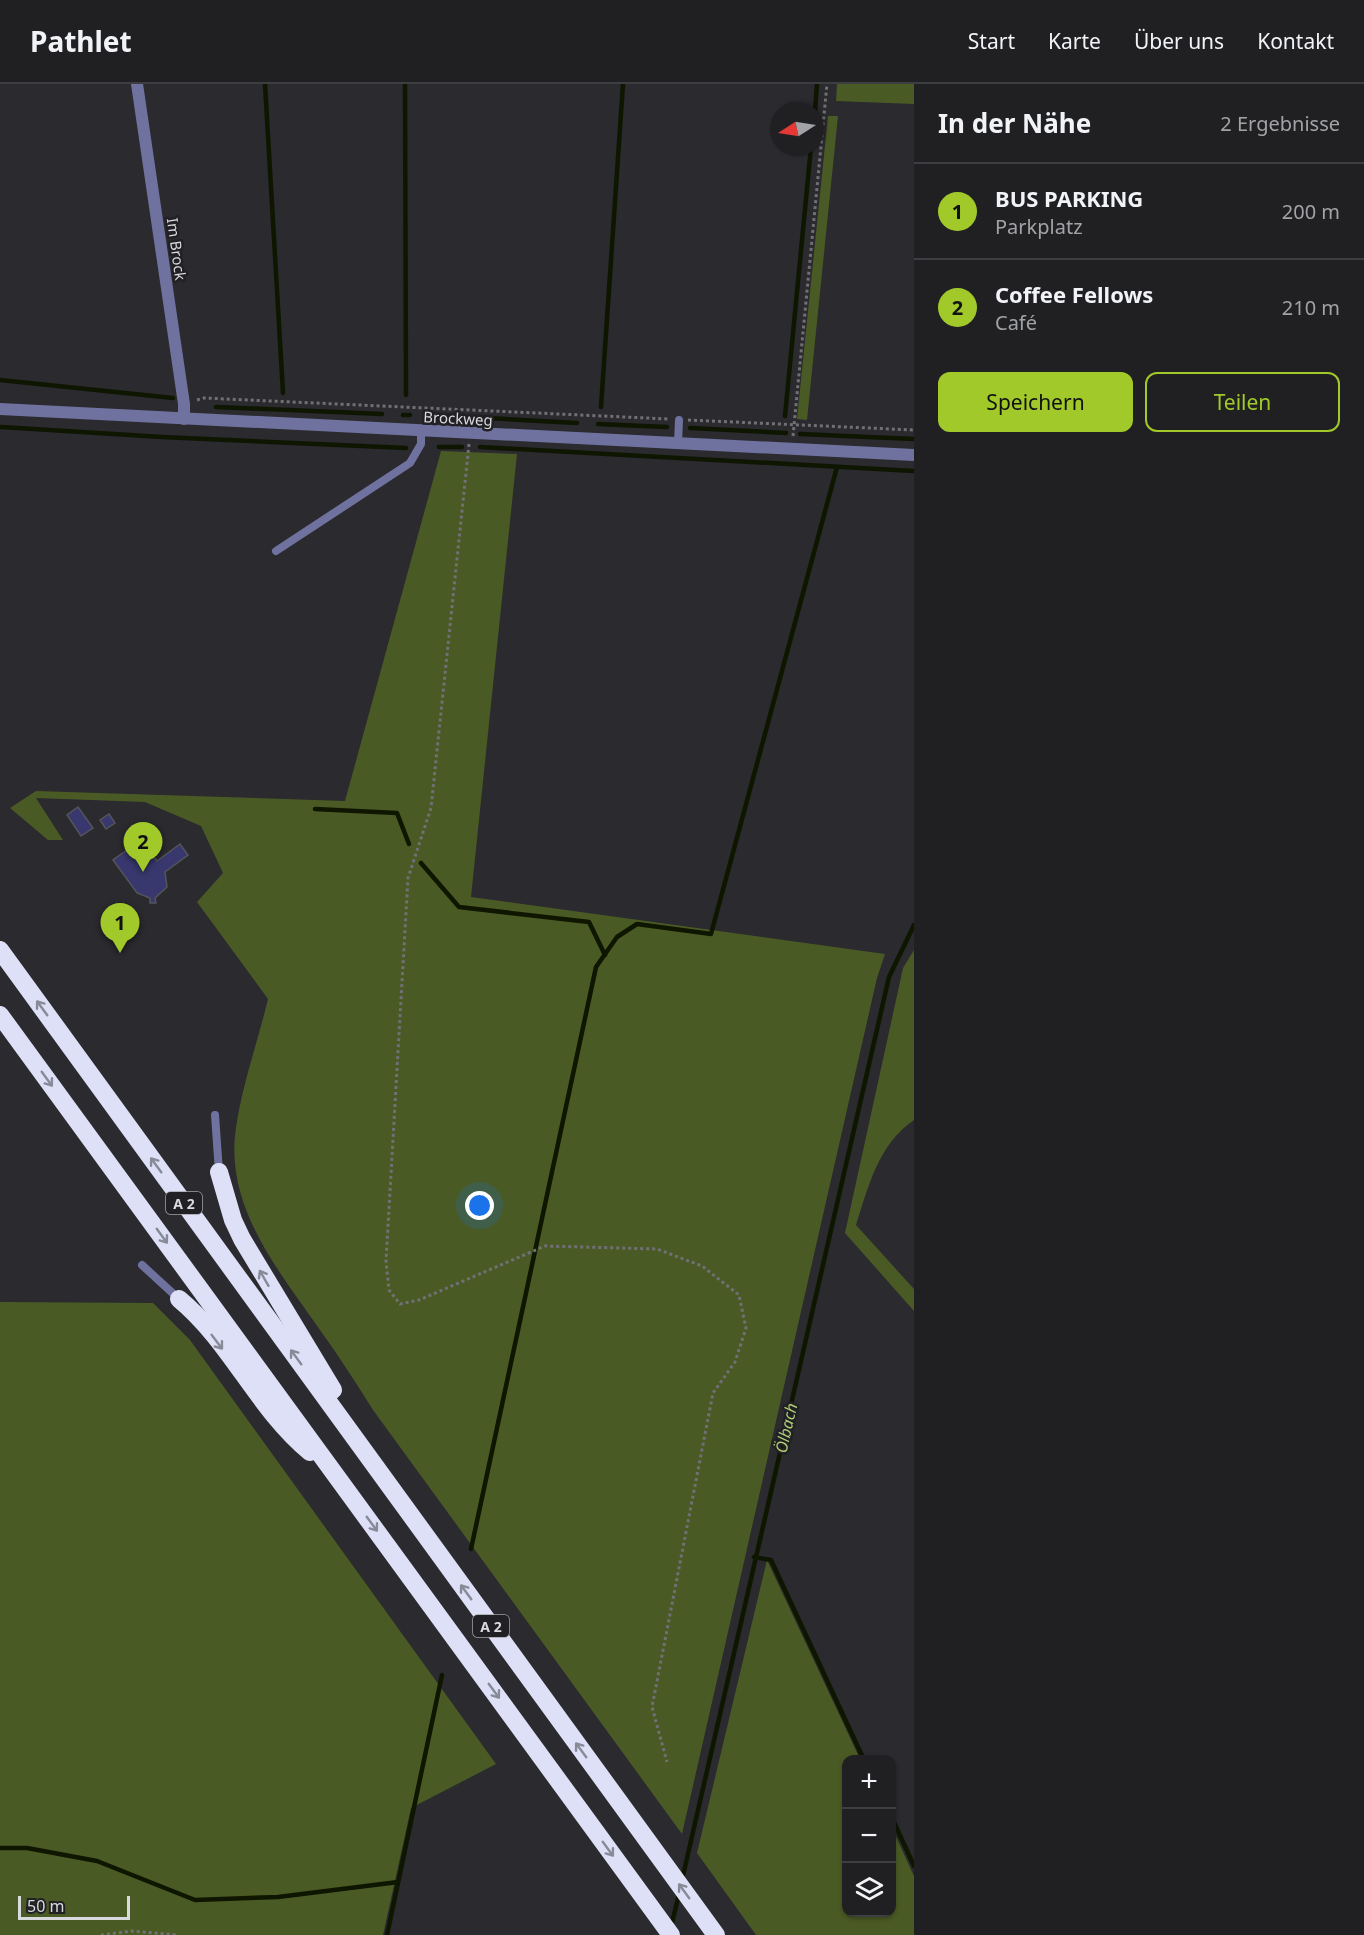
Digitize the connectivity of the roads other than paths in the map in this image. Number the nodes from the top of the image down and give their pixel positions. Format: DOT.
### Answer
graph roads {
  1 [pos="137,84"];
  2 [pos="0,409"];
  3 [pos="183,419"];
  4 [pos="679,420"];
  5 [pos="421,431"];
  6 [pos="678,444"];
  7 [pos="914,455"];
  8 [pos="276,551"];
  9 [pos="0,950"];
  10 [pos="0,1015"];
  11 [pos="215,1115"];
  12 [pos="208,1127"];
  13 [pos="219,1167"];
  14 [pos="142,1265"];
  15 [pos="179,1299"];
  16 [pos="367,1455"];
  17 [pos="338,1477"];
  18 [pos="671,1935"];
  19 [pos="716,1935"];
  1 -- 3 [label="street, Im Brock"];
  2 -- 3 [label="street, Brockweg"];
  3 -- 5 [label="street, Brockweg"];
  4 -- 6 [label="lane"];
  5 -- 6 [label="street, Brockweg"];
  5 -- 8 [label="lane"];
  6 -- 7 [label="street, Brockweg"];
  16 -- 9 [label="highway, A 2, one-way"];
  10 -- 17 [label="highway, A 2, one-way"];
  11 -- 13 [label="lane"];
  12 -- 13 [label="lane"];
  16 -- 13 [label="highway, one-way"];
  14 -- 15 [label="lane"];
  15 -- 17 [label="highway, one-way"];
  19 -- 16 [label="highway, A 2, one-way"];
  17 -- 18 [label="highway, A 2, one-way"];
}
